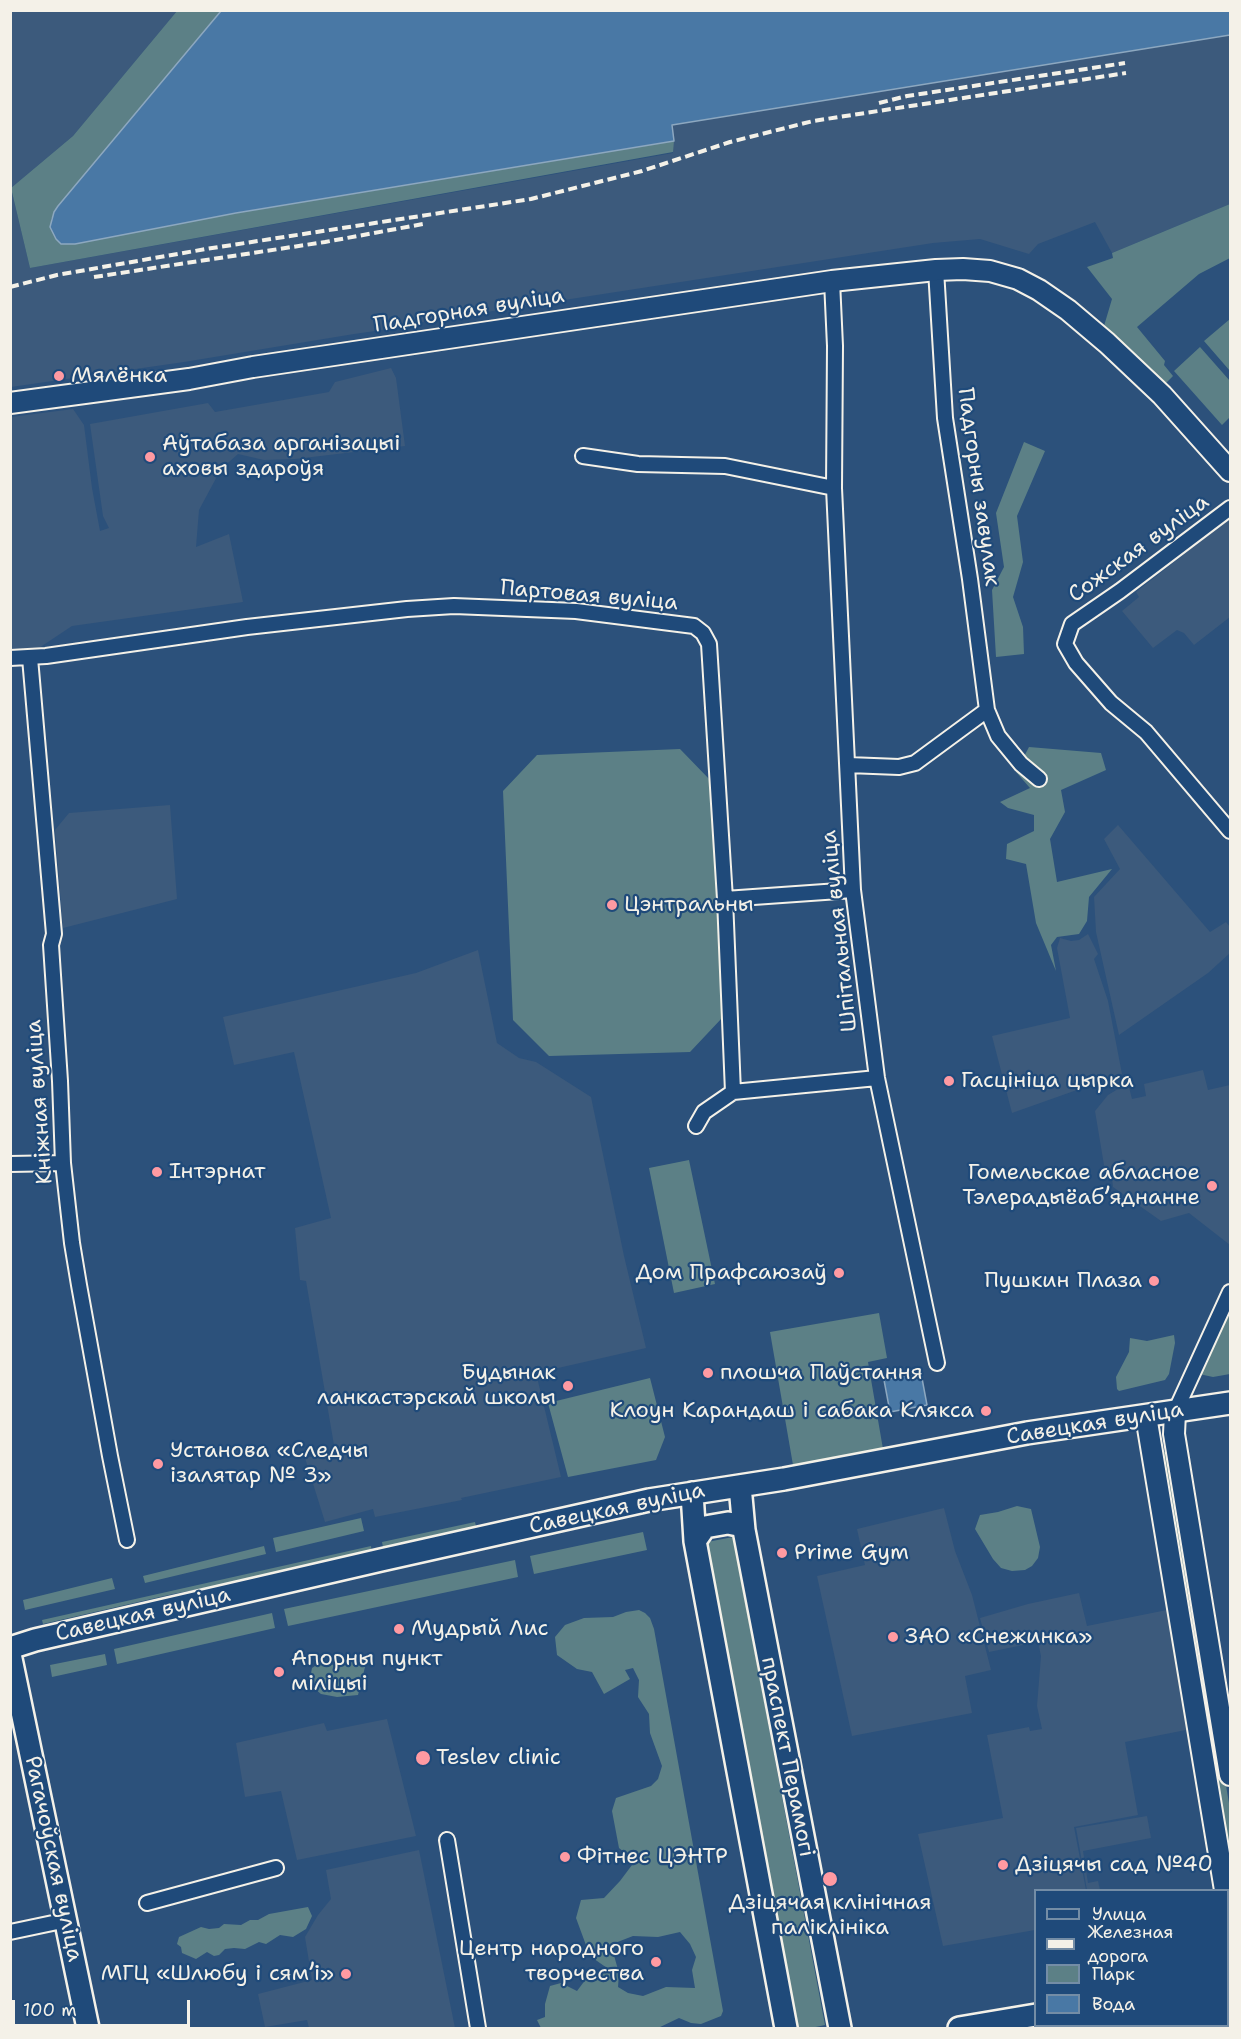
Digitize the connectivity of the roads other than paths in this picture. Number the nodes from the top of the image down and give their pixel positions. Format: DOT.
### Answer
graph roads {
  1 [pos="936,270"];
  2 [pos="832,281"];
  3 [pos="10,403"];
  4 [pos="584,456"];
  5 [pos="1230,471"];
  6 [pos="834,488"];
  7 [pos="1230,508"];
  8 [pos="10,658"];
  9 [pos="30,658"];
  10 [pos="987,710"];
  11 [pos="848,765"];
  12 [pos="1039,779"];
  13 [pos="1230,831"];
  14 [pos="853,890"];
  15 [pos="725,899"];
  16 [pos="877,1078"];
  17 [pos="733,1092"];
  18 [pos="696,1126"];
  19 [pos="63,1163"];
  20 [pos="10,1164"];
  21 [pos="1230,1292"];
  22 [pos="938,1363"];
  23 [pos="1187,1384"];
  24 [pos="1230,1404"];
  25 [pos="1175,1412"];
  26 [pos="1146,1416"];
  27 [pos="1176,1445"];
  28 [pos="1152,1450"];
  29 [pos="740,1486"];
  30 [pos="692,1492"];
  31 [pos="743,1526"];
  32 [pos="127,1540"];
  33 [pos="695,1541"];
  34 [pos="10,1648"];
  35 [pos="10,1654"];
  36 [pos="1224,1737"];
  37 [pos="1200,1742"];
  38 [pos="1230,1775"];
  39 [pos="447,1840"];
  40 [pos="276,1868"];
  41 [pos="1225,1889"];
  42 [pos="147,1902"];
  43 [pos="67,1920"];
  44 [pos="10,1932"];
  45 [pos="1034,2015"];
  46 [pos="88,2028"];
  47 [pos="478,2028"];
  48 [pos="786,2028"];
  49 [pos="840,2028"];
  50 [pos="959,2028"];
  1 -- 2 [label="street, Падгорная вуліца"];
  1 -- 5 [label="street, Падгорная вуліца"];
  1 -- 10 [label="street, Падгорны завулак"];
  2 -- 3 [label="street, Падгорная вуліца"];
  2 -- 6 [label="street, Шпітальная вуліца"];
  4 -- 6 [label="street"];
  6 -- 11 [label="street, Шпітальная вуліца"];
  7 -- 13 [label="street, Сожская вуліца"];
  8 -- 9 [label="street, Партовая вуліца"];
  9 -- 15 [label="street, Партовая вуліца"];
  9 -- 19 [label="street, Кніжная вуліца"];
  10 -- 11 [label="street"];
  10 -- 12 [label="street, Падгорны завулак"];
  11 -- 14 [label="street, Шпітальная вуліца"];
  14 -- 15 [label="street"];
  14 -- 16 [label="street, Шпітальная вуліца"];
  15 -- 17 [label="street, Партовая вуліца"];
  16 -- 17 [label="street"];
  16 -- 22 [label="street, Шпітальная вуліца"];
  17 -- 18 [label="street"];
  19 -- 20 [label="street"];
  19 -- 32 [label="street, Кніжная вуліца"];
  21 -- 23 [label="street"];
  23 -- 25 [label="street"];
  23 -- 26 [label="street"];
  24 -- 25 [label="main road, Савецкая вуліца"];
  25 -- 26 [label="main road, Савецкая вуліца"];
  25 -- 27 [label="street"];
  26 -- 28 [label="street"];
  26 -- 29 [label="main road, Савецкая вуліца"];
  27 -- 28 [label="street"];
  27 -- 36 [label="street"];
  28 -- 37 [label="street"];
  29 -- 30 [label="main road, Савецкая вуліца"];
  29 -- 31 [label="main road, праспект Перамогі"];
  30 -- 33 [label="main road"];
  30 -- 34 [label="main road, Савецкая вуліца"];
  31 -- 33 [label="main road"];
  31 -- 49 [label="main road, праспект Перамогі"];
  33 -- 48 [label="main road"];
  35 -- 43 [label="main road, Рагачоўская вуліца"];
  36 -- 37 [label="street"];
  36 -- 38 [label="street"];
  37 -- 41 [label="street"];
  39 -- 47 [label="street"];
  40 -- 42 [label="street"];
  43 -- 44 [label="street"];
  43 -- 46 [label="main road, Рагачоўская вуліца"];
  45 -- 50 [label="main road"];
}
